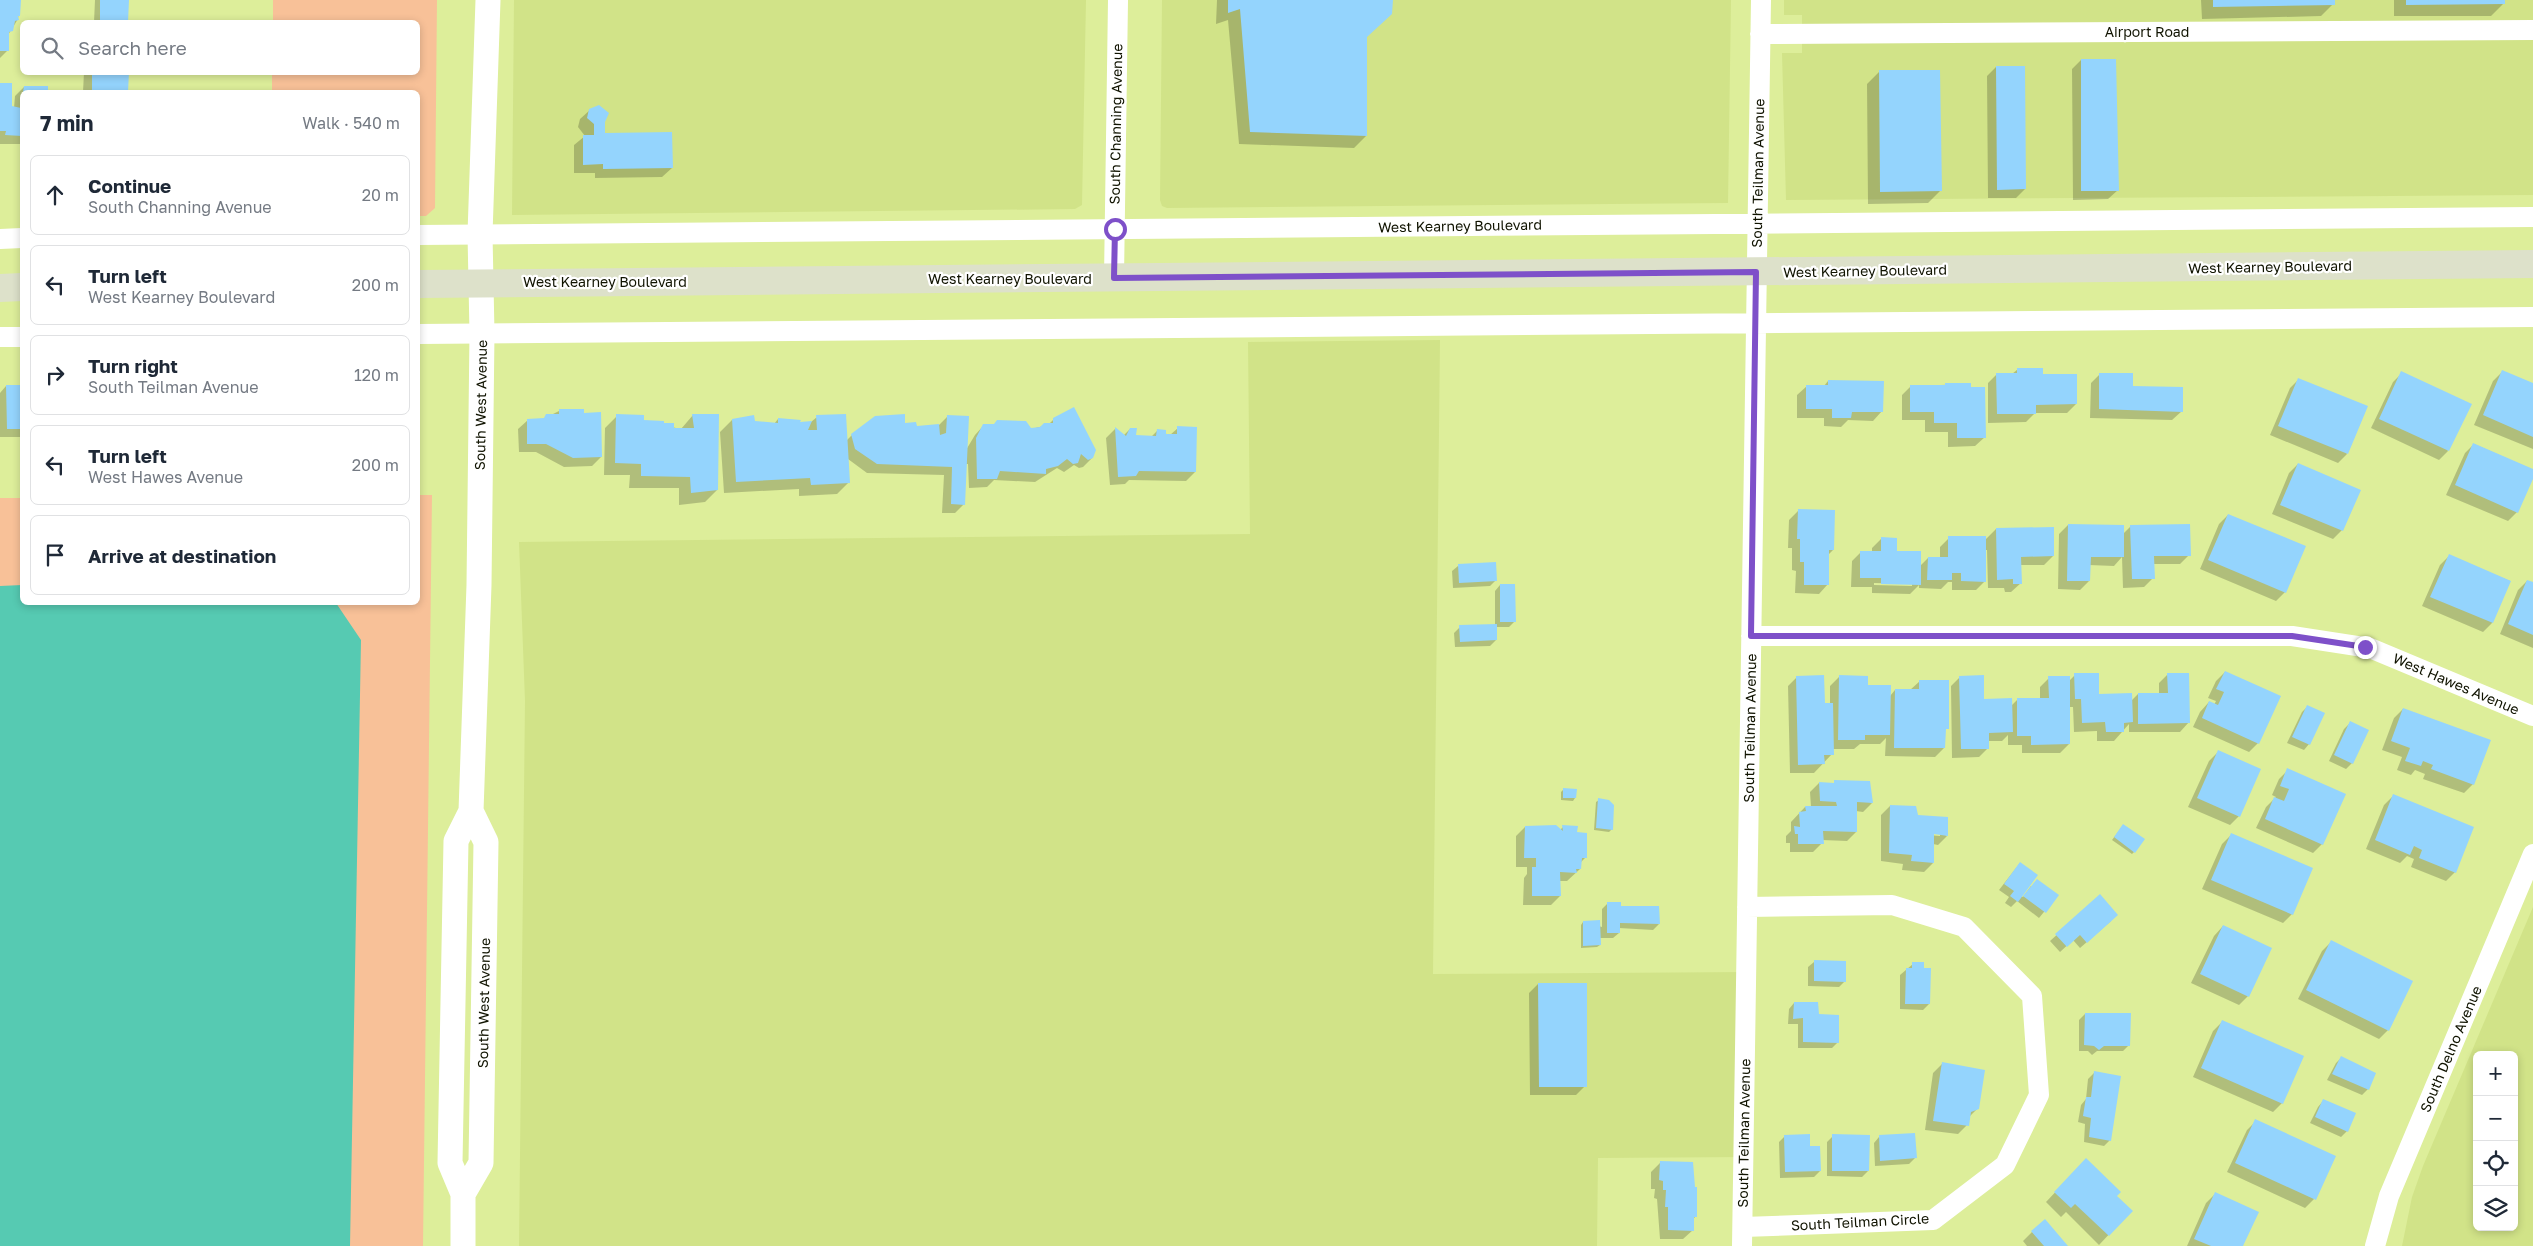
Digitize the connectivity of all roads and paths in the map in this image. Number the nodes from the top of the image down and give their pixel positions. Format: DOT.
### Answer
graph roads {
  1 [pos="488,0"];
  2 [pos="1118,0"];
  3 [pos="1761,0"];
  4 [pos="2533,30"];
  5 [pos="1760,34"];
  6 [pos="2533,217"];
  7 [pos="1757,223"];
  8 [pos="1115,229"];
  9 [pos="480,234"];
  10 [pos="420,235"];
  11 [pos="20,238"];
  12 [pos="0,239"];
  13 [pos="2533,264"];
  14 [pos="1756,272"];
  15 [pos="1114,278"];
  16 [pos="482,283"];
  17 [pos="420,284"];
  18 [pos="20,287"];
  19 [pos="0,288"];
  20 [pos="2533,317"];
  21 [pos="1756,324"];
  22 [pos="482,333"];
  23 [pos="420,334"];
  24 [pos="0,337"];
  25 [pos="20,337"];
  26 [pos="1751,636"];
  27 [pos="2533,716"];
  28 [pos="2533,854"];
  29 [pos="1748,907"];
  30 [pos="1743,1236"];
  31 [pos="463,1246"];
  32 [pos="2375,1246"];
  1 -- 9 [label="street, South West Avenue"];
  2 -- 8 [label="street, South Channing Avenue"];
  3 -- 5 [label="street, South Teilman Avenue"];
  4 -- 5 [label="street, Airport Road"];
  5 -- 7 [label="street, South Teilman Avenue"];
  6 -- 7 [label="street, West Kearney Boulevard"];
  7 -- 8 [label="street, West Kearney Boulevard"];
  7 -- 14 [label="street, South Teilman Avenue"];
  8 -- 9 [label="street, West Kearney Boulevard"];
  8 -- 15 [label="street, South Channing Avenue"];
  9 -- 10 [label="street, West Kearney Boulevard"];
  9 -- 16 [label="street, South West Avenue"];
  11 -- 12 [label="street"];
  13 -- 14 [label="main road, West Kearney Boulevard"];
  14 -- 15 [label="main road, West Kearney Boulevard"];
  14 -- 21 [label="street, South Teilman Avenue"];
  15 -- 16 [label="main road, West Kearney Boulevard"];
  16 -- 17 [label="main road, West Kearney Boulevard"];
  16 -- 22 [label="street, South West Avenue"];
  18 -- 19 [label="main road"];
  20 -- 21 [label="street"];
  21 -- 22 [label="street"];
  21 -- 26 [label="street, South Teilman Avenue"];
  22 -- 23 [label="street"];
  22 -- 31 [label="street, South West Avenue"];
  24 -- 25 [label="street"];
  26 -- 27 [label="street, West Hawes Avenue"];
  26 -- 29 [label="street, South Teilman Avenue"];
  28 -- 32 [label="street, South Delno Avenue"];
  29 -- 30 [label="street, South Teilman Avenue"];
  29 -- 30 [label="street, South Teilman Circle"];
}
